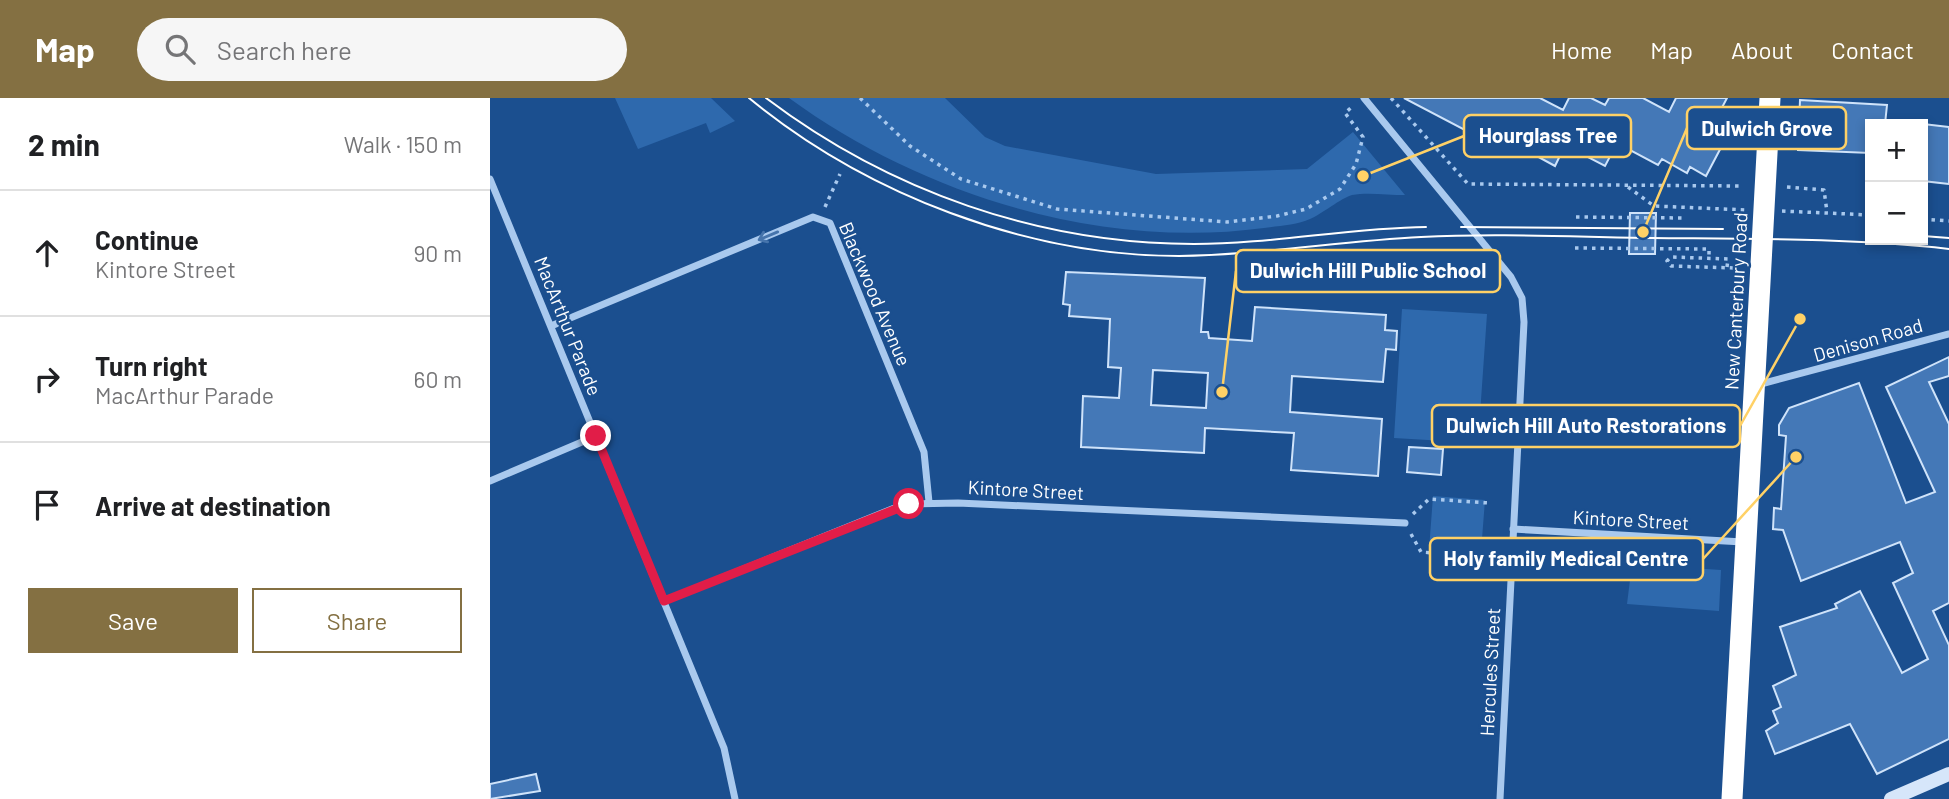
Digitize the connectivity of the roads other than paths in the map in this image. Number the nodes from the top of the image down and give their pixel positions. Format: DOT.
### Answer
graph roads {
  1 [pos="1364,98"];
  2 [pos="1770,98"];
  3 [pos="490,179"];
  4 [pos="551,326"];
  5 [pos="1949,334"];
  6 [pos="1755,386"];
  7 [pos="596,436"];
  8 [pos="490,481"];
  9 [pos="929,502"];
  10 [pos="1405,523"];
  11 [pos="1513,529"];
  12 [pos="1747,543"];
  13 [pos="664,601"];
  14 [pos="1949,774"];
  15 [pos="735,799"];
  16 [pos="1500,799"];
  17 [pos="1732,799"];
  18 [pos="1891,799"];
  1 -- 11 [label="street, Hercules Street"];
  2 -- 6 [label="highway, New Canterbury Road"];
  3 -- 4 [label="street, MacArthur Parade"];
  4 -- 7 [label="street, MacArthur Parade"];
  9 -- 4 [label="street, Blackwood Avenue, one-way"];
  5 -- 6 [label="street, Denison Road"];
  6 -- 12 [label="highway, New Canterbury Road"];
  7 -- 8 [label="street"];
  7 -- 13 [label="street, MacArthur Parade"];
  9 -- 10 [label="street, Kintore Street"];
  9 -- 13 [label="street, Kintore Street"];
  11 -- 12 [label="street, Kintore Street"];
  11 -- 16 [label="street, Hercules Street"];
  12 -- 17 [label="highway, New Canterbury Road"];
  13 -- 15 [label="street, MacArthur Parade"];
  14 -- 18 [label="street"];
}
